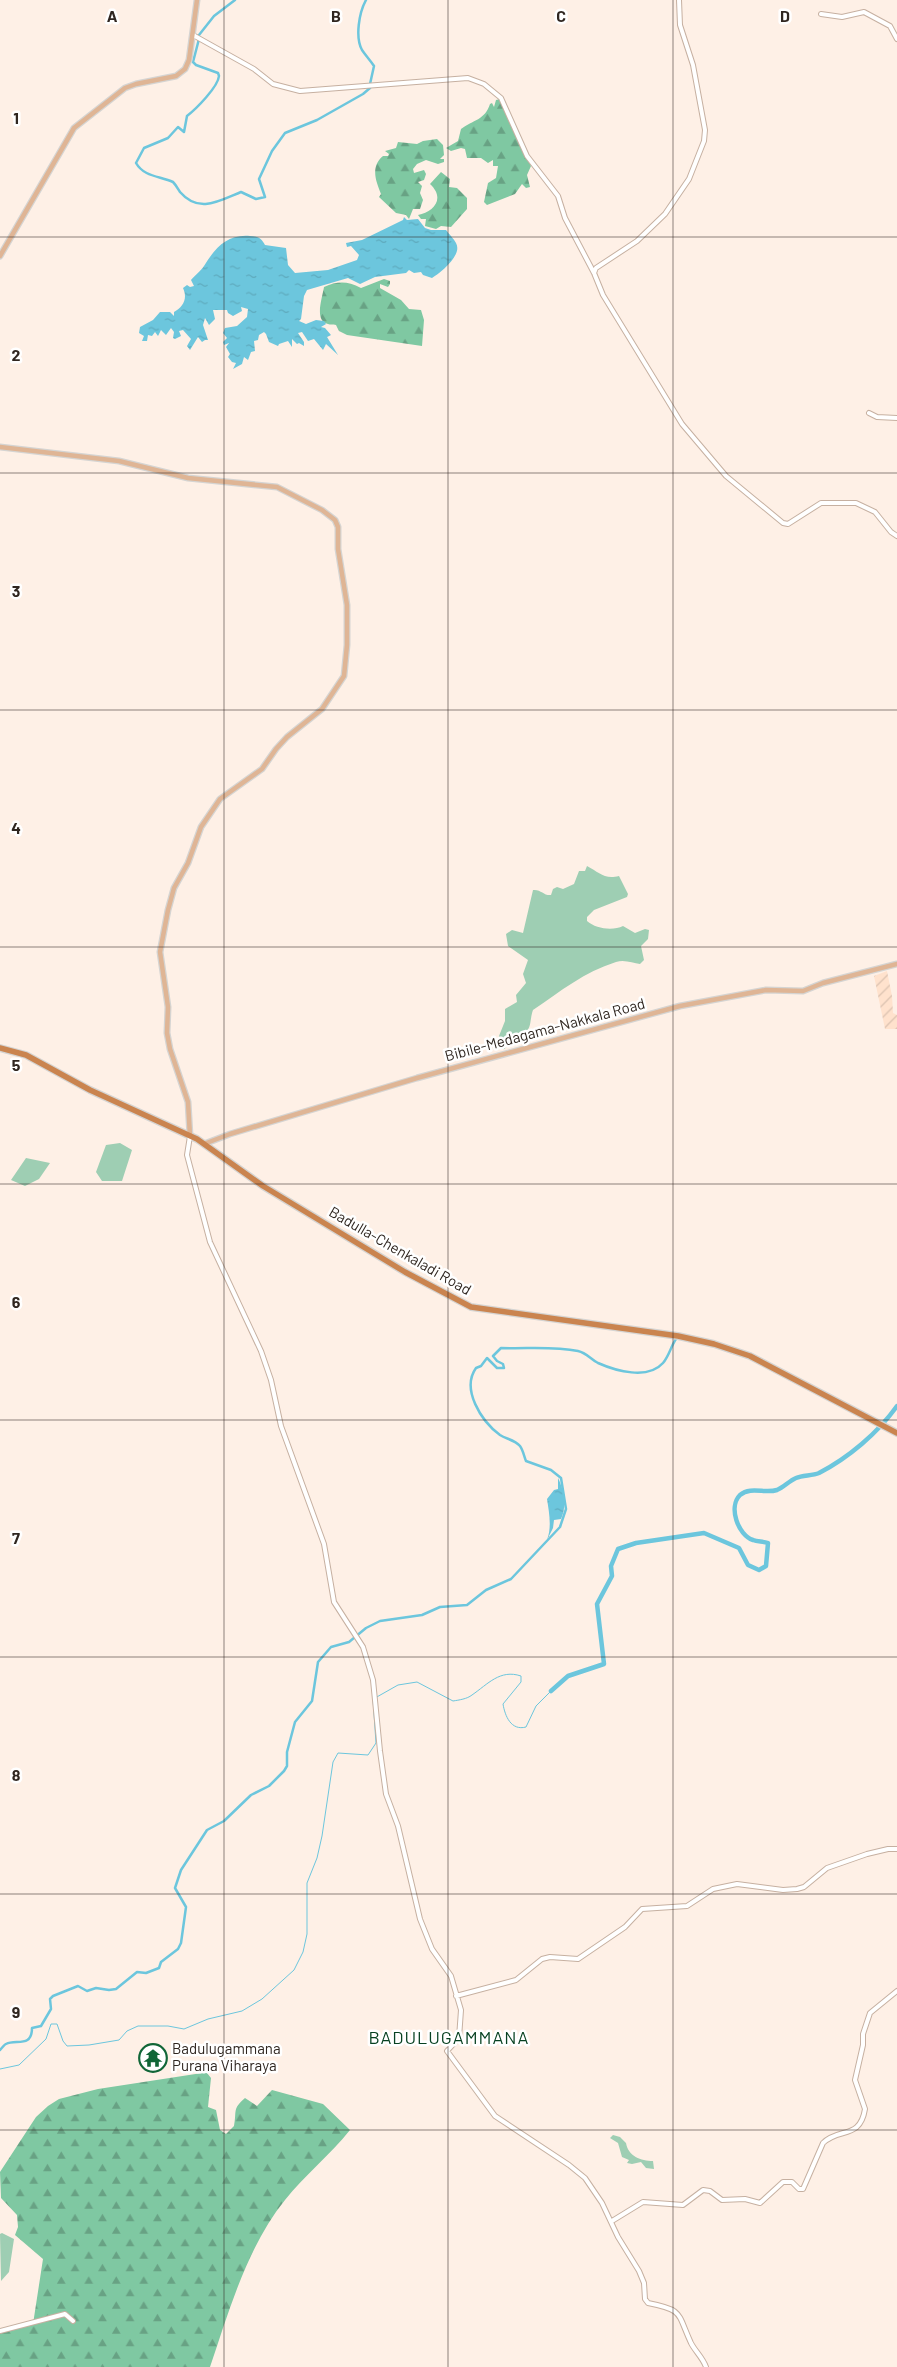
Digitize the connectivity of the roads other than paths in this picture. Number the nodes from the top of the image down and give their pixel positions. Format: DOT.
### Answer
graph roads {
  1 [pos="197,0"];
  2 [pos="680,0"];
  3 [pos="821,14"];
  4 [pos="193,35"];
  5 [pos="897,39"];
  6 [pos="0,256"];
  7 [pos="594,273"];
  8 [pos="869,412"];
  9 [pos="897,418"];
  10 [pos="2,448"];
  11 [pos="897,536"];
  12 [pos="897,964"];
  13 [pos="0,1048"];
  14 [pos="190,1136"];
  15 [pos="204,1144"];
  16 [pos="894,1432"];
  17 [pos="897,1849"];
  18 [pos="897,1991"];
  19 [pos="456,1996"];
  20 [pos="612,2220"];
  21 [pos="73,2321"];
  22 [pos="0,2331"];
  23 [pos="706,2367"];
  1 -- 4 [label="main road"];
  2 -- 7 [label="main road"];
  3 -- 5 [label="main road"];
  4 -- 6 [label="main road"];
  4 -- 7 [label="main road"];
  7 -- 11 [label="main road"];
  8 -- 9 [label="main road"];
  10 -- 14 [label="main road"];
  12 -- 15 [label="main road, Bibile-Medagama-Nakkala Road"];
  13 -- 14 [label="highway, Badulla-Chenkaladi Road"];
  14 -- 15 [label="highway, Badulla-Chenkaladi Road"];
  14 -- 19 [label="main road"];
  15 -- 16 [label="highway, Badulla-Chenkaladi Road"];
  17 -- 19 [label="main road"];
  18 -- 20 [label="main road"];
  19 -- 20 [label="main road"];
  20 -- 23 [label="main road"];
  21 -- 22 [label="main road"];
}
